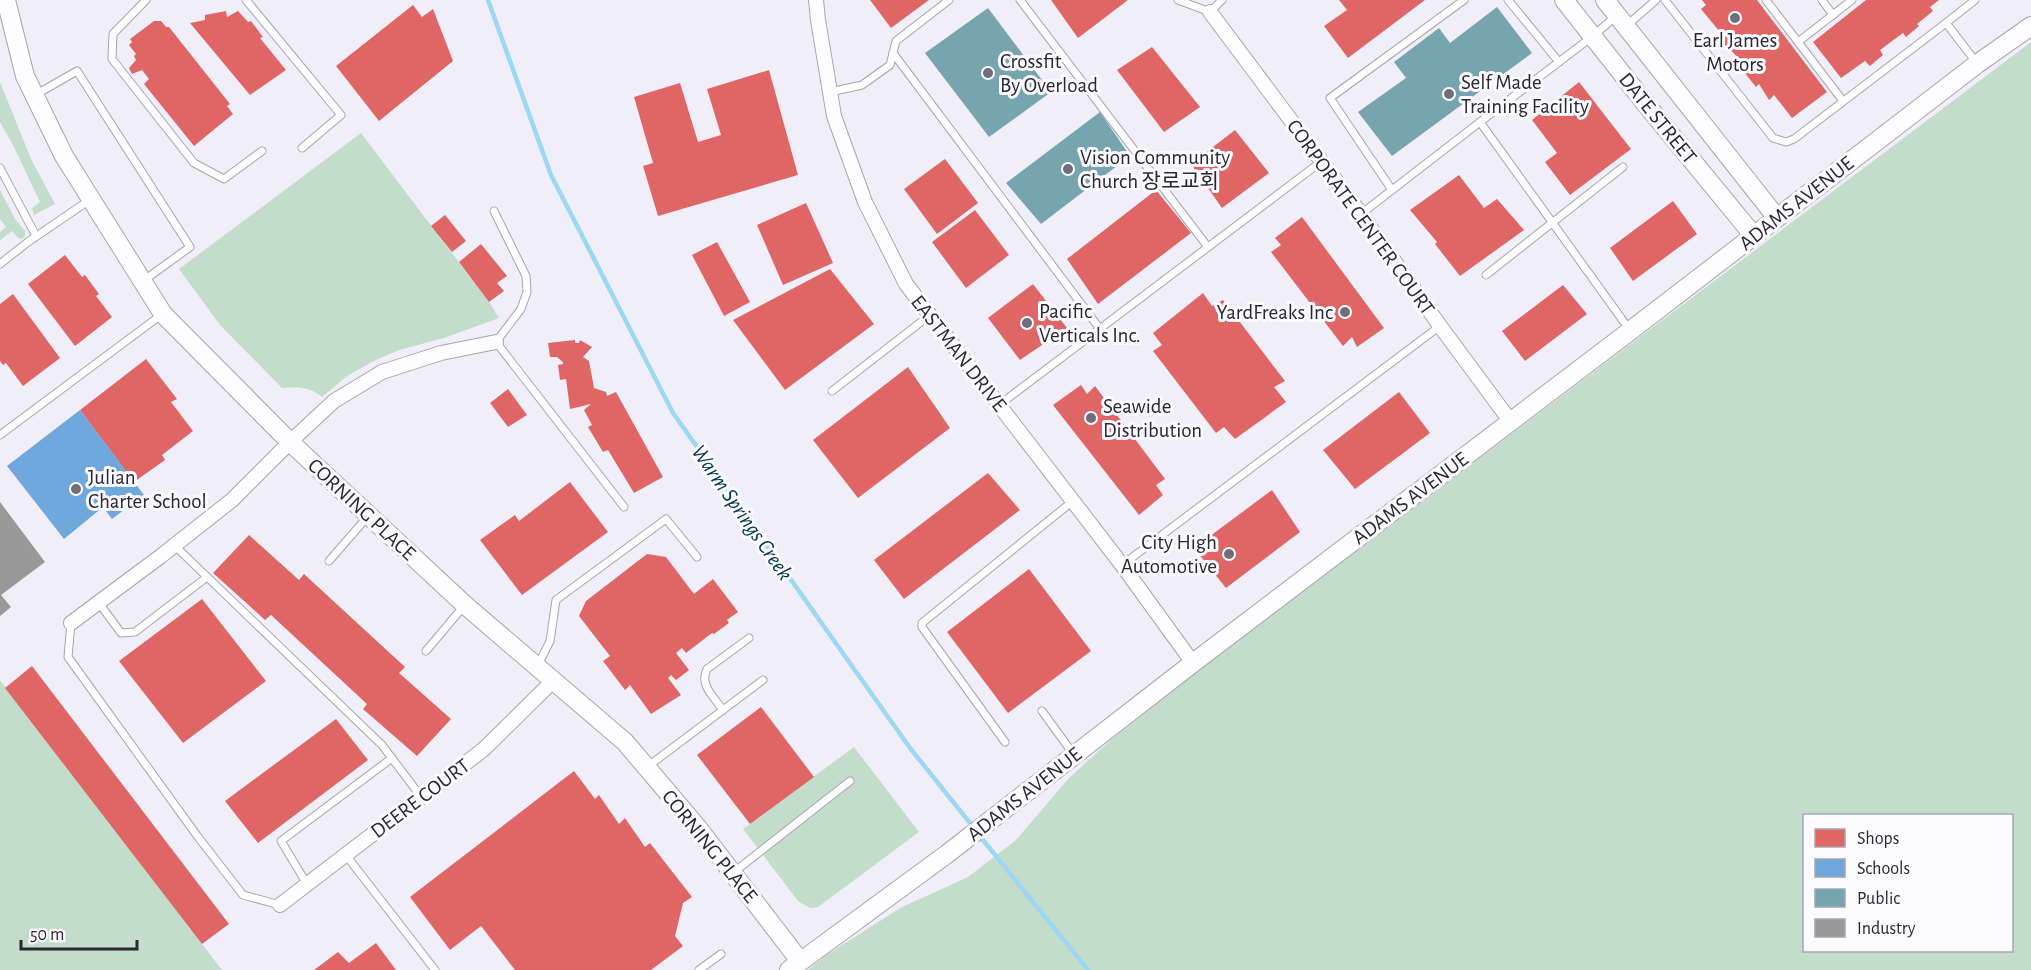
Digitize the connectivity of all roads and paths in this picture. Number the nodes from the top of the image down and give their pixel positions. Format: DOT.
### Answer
graph roads {
  1 [pos="6,0"];
  2 [pos="146,0"];
  3 [pos="246,0"];
  4 [pos="816,0"];
  5 [pos="949,0"];
  6 [pos="1020,0"];
  7 [pos="1178,0"];
  8 [pos="1222,0"];
  9 [pos="1464,0"];
  10 [pos="1509,0"];
  11 [pos="1564,0"];
  12 [pos="1605,0"];
  13 [pos="1656,0"];
  14 [pos="1665,0"];
  15 [pos="1766,0"];
  16 [pos="1822,0"];
  17 [pos="1852,0"];
  18 [pos="1975,0"];
  19 [pos="1210,12"];
  20 [pos="1833,15"];
  21 [pos="1622,20"];
  22 [pos="1946,22"];
  23 [pos="2031,26"];
  24 [pos="1593,36"];
  25 [pos="1798,42"];
  26 [pos="893,53"];
  27 [pos="1559,62"];
  28 [pos="1977,64"];
  29 [pos="830,92"];
  30 [pos="35,95"];
  31 [pos="1843,101"];
  32 [pos="1480,122"];
  33 [pos="302,148"];
  34 [pos="262,151"];
  35 [pos="1322,161"];
  36 [pos="1623,167"];
  37 [pos="0,168"];
  38 [pos="1392,190"];
  39 [pos="91,199"];
  40 [pos="494,212"];
  41 [pos="1361,213"];
  42 [pos="1778,218"];
  43 [pos="1554,223"];
  44 [pos="36,236"];
  45 [pos="1754,236"];
  46 [pos="1208,247"];
  47 [pos="0,264"];
  48 [pos="1486,275"];
  49 [pos="143,281"];
  50 [pos="163,314"];
  51 [pos="930,315"];
  52 [pos="1440,326"];
  53 [pos="1100,328"];
  54 [pos="1630,331"];
  55 [pos="496,342"];
  56 [pos="832,391"];
  57 [pos="999,405"];
  58 [pos="1511,422"];
  59 [pos="0,435"];
  60 [pos="290,442"];
  61 [pos="1073,501"];
  62 [pos="624,507"];
  63 [pos="369,515"];
  64 [pos="174,546"];
  65 [pos="697,557"];
  66 [pos="329,561"];
  67 [pos="1122,565"];
  68 [pos="207,577"];
  69 [pos="99,603"];
  70 [pos="465,605"];
  71 [pos="71,624"];
  72 [pos="748,638"];
  73 [pos="426,651"];
  74 [pos="1193,663"];
  75 [pos="537,667"];
  76 [pos="763,680"];
  77 [pos="552,682"];
  78 [pos="723,710"];
  79 [pos="1042,711"];
  80 [pos="1005,742"];
  81 [pos="1074,755"];
  82 [pos="392,758"];
  83 [pos="646,768"];
  84 [pos="850,781"];
  85 [pos="422,798"];
  86 [pos="345,854"];
  87 [pos="734,872"];
  88 [pos="307,884"];
  89 [pos="280,905"];
  90 [pos="721,954"];
  91 [pos="795,965"];
  92 [pos="435,970"];
  93 [pos="699,970"];
  1 -- 30 [label="street, CORNING PLACE"];
  2 -- 34 [label="lane"];
  3 -- 33 [label="lane"];
  4 -- 29 [label="street, EASTMAN DRIVE"];
  5 -- 26 [label="lane"];
  6 -- 46 [label="lane"];
  7 -- 19 [label="lane"];
  8 -- 19 [label="lane"];
  9 -- 38 [label="lane"];
  10 -- 27 [label="lane"];
  11 -- 24 [label="street, DATE STREET"];
  12 -- 21 [label="street, DATE STREET"];
  13 -- 21 [label="lane"];
  14 -- 31 [label="lane"];
  15 -- 25 [label="lane"];
  16 -- 20 [label="lane"];
  17 -- 20 [label="lane"];
  18 -- 22 [label="lane"];
  19 -- 35 [label="street, CORPORATE CENTER COURT"];
  20 -- 25 [label="lane"];
  21 -- 24 [label="lane"];
  21 -- 42 [label="street, DATE STREET"];
  22 -- 28 [label="lane"];
  22 -- 31 [label="lane"];
  23 -- 28 [label="street, ADAMS AVENUE"];
  24 -- 27 [label="lane"];
  24 -- 45 [label="street, DATE STREET"];
  25 -- 31 [label="lane"];
  26 -- 29 [label="lane"];
  26 -- 53 [label="lane"];
  27 -- 32 [label="lane"];
  28 -- 42 [label="street, ADAMS AVENUE"];
  29 -- 51 [label="street, EASTMAN DRIVE"];
  30 -- 39 [label="street, CORNING PLACE"];
  30 -- 49 [label="lane"];
  32 -- 38 [label="lane"];
  32 -- 43 [label="lane"];
  35 -- 41 [label="street, CORPORATE CENTER COURT"];
  35 -- 46 [label="lane"];
  36 -- 43 [label="lane"];
  37 -- 44 [label="lane"];
  38 -- 41 [label="lane"];
  39 -- 44 [label="lane"];
  39 -- 49 [label="street, CORNING PLACE"];
  40 -- 55 [label="lane"];
  41 -- 52 [label="street, CORPORATE CENTER COURT"];
  42 -- 45 [label="street, ADAMS AVENUE"];
  43 -- 48 [label="lane"];
  43 -- 54 [label="lane"];
  44 -- 47 [label="lane"];
  45 -- 54 [label="street, ADAMS AVENUE"];
  46 -- 53 [label="lane"];
  49 -- 50 [label="street, CORNING PLACE"];
  50 -- 59 [label="lane"];
  50 -- 60 [label="street, CORNING PLACE"];
  51 -- 56 [label="lane"];
  51 -- 57 [label="street, EASTMAN DRIVE"];
  52 -- 58 [label="street, CORPORATE CENTER COURT"];
  52 -- 67 [label="lane"];
  53 -- 57 [label="lane"];
  54 -- 58 [label="street, ADAMS AVENUE"];
  55 -- 60 [label="street"];
  55 -- 62 [label="lane"];
  57 -- 61 [label="street, EASTMAN DRIVE"];
  58 -- 74 [label="street, ADAMS AVENUE"];
  60 -- 63 [label="street, CORNING PLACE"];
  60 -- 64 [label="street"];
  61 -- 67 [label="street, EASTMAN DRIVE"];
  61 -- 80 [label="lane"];
  63 -- 66 [label="lane"];
  63 -- 70 [label="street, CORNING PLACE"];
  64 -- 68 [label="lane"];
  64 -- 69 [label="street"];
  65 -- 75 [label="lane"];
  67 -- 74 [label="street, EASTMAN DRIVE"];
  68 -- 69 [label="lane"];
  68 -- 82 [label="lane"];
  69 -- 71 [label="street"];
  70 -- 73 [label="lane"];
  70 -- 75 [label="street, CORNING PLACE"];
  71 -- 89 [label="lane"];
  72 -- 78 [label="lane"];
  74 -- 81 [label="street, ADAMS AVENUE"];
  75 -- 77 [label="street, CORNING PLACE"];
  76 -- 78 [label="lane"];
  77 -- 83 [label="street, CORNING PLACE"];
  77 -- 85 [label="street, DEERE COURT"];
  78 -- 83 [label="lane"];
  79 -- 81 [label="lane"];
  81 -- 91 [label="street, ADAMS AVENUE"];
  82 -- 85 [label="lane"];
  82 -- 88 [label="lane"];
  83 -- 87 [label="street, CORNING PLACE"];
  84 -- 87 [label="lane"];
  85 -- 86 [label="street, DEERE COURT"];
  86 -- 88 [label="street, DEERE COURT"];
  86 -- 92 [label="lane"];
  87 -- 91 [label="street, CORNING PLACE"];
  88 -- 89 [label="street, DEERE COURT"];
  90 -- 93 [label="lane"];
}
